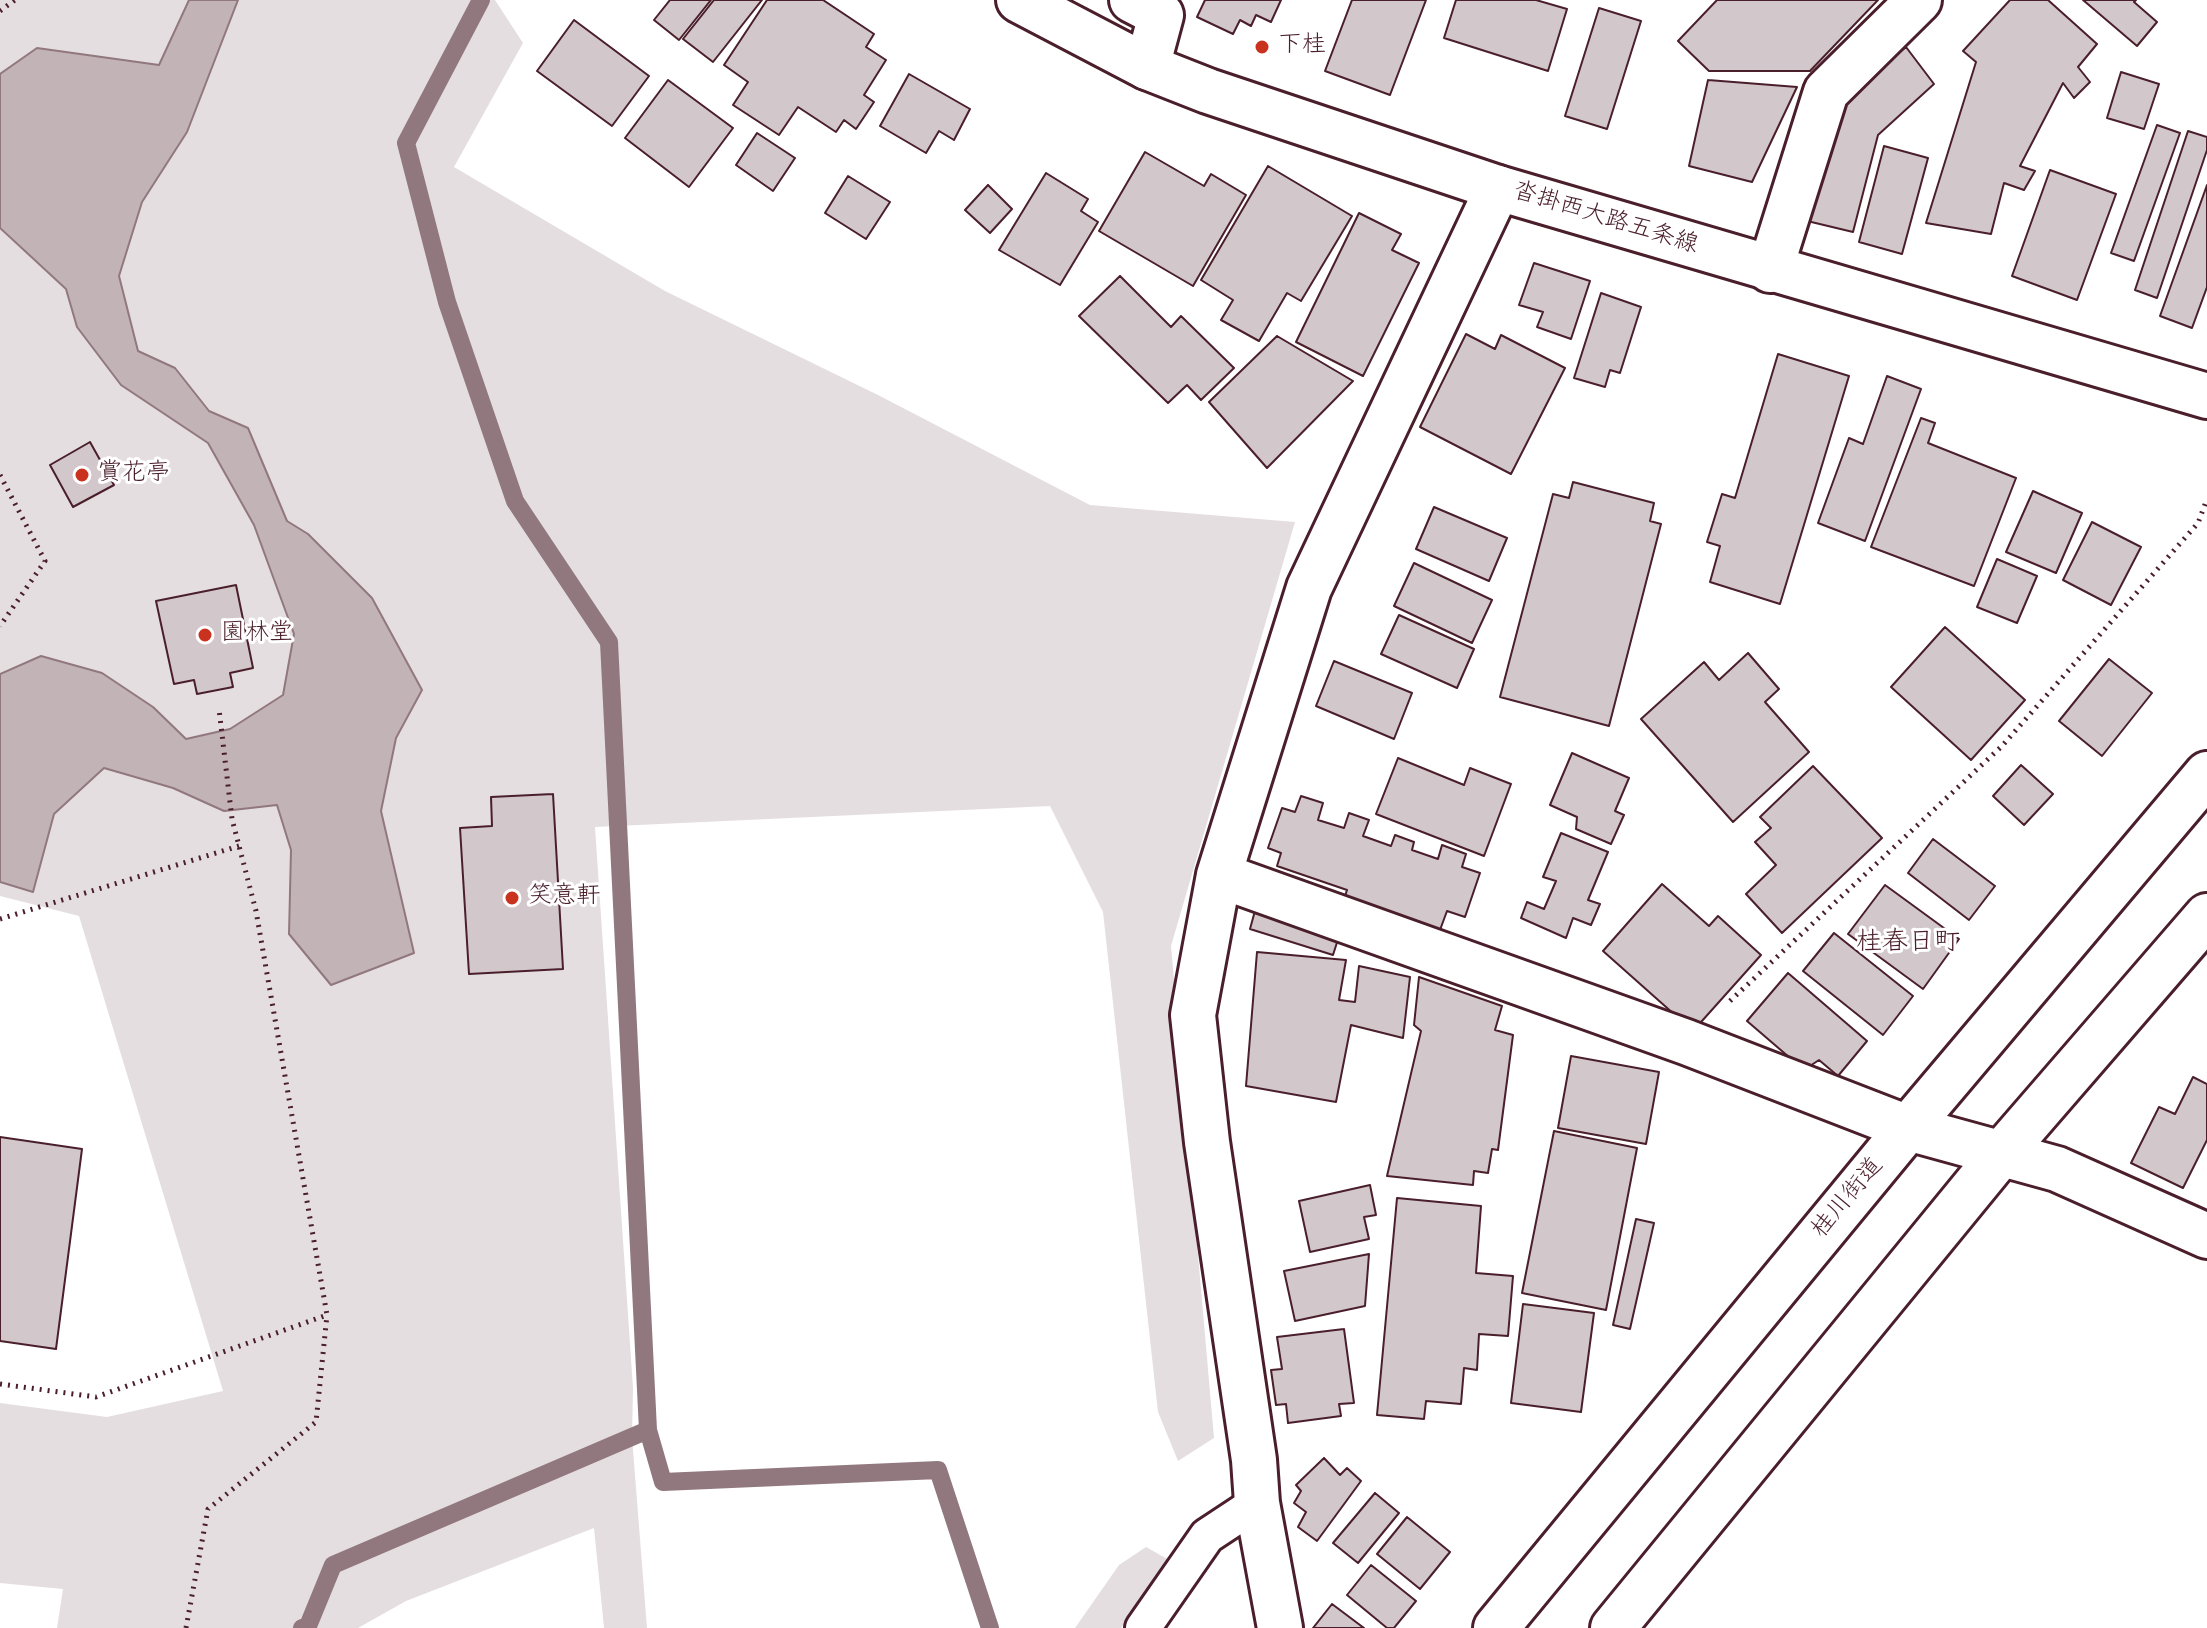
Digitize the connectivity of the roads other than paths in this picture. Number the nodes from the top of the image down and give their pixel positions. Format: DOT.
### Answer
graph roads {
  1 [pos="1019,0"];
  2 [pos="1132,0"];
  3 [pos="1919,0"];
  4 [pos="1147,67"];
  5 [pos="1498,188"];
  6 [pos="1770,270"];
  7 [pos="2207,396"];
  8 [pos="2207,774"];
  9 [pos="1219,875"];
  10 [pos="2207,916"];
  11 [pos="1908,1128"];
  12 [pos="2001,1154"];
  13 [pos="2207,1236"];
  14 [pos="1257,1503"];
  15 [pos="1143,1628"];
  16 [pos="1280,1628"];
  17 [pos="1496,1628"];
  18 [pos="1613,1628"];
  1 -- 4 [label="street, 沓掛西大路五条線"];
  2 -- 4 [label="street"];
  3 -- 6 [label="street"];
  4 -- 5 [label="street, 沓掛西大路五条線"];
  5 -- 6 [label="street, 沓掛西大路五条線"];
  5 -- 9 [label="street"];
  6 -- 7 [label="street, 沓掛西大路五条線"];
  8 -- 11 [label="street, 桂川街道"];
  9 -- 11 [label="street"];
  9 -- 14 [label="street"];
  10 -- 12 [label="street"];
  11 -- 12 [label="street"];
  11 -- 17 [label="street, 桂川街道"];
  12 -- 13 [label="street"];
  12 -- 18 [label="street"];
  14 -- 15 [label="lane"];
  14 -- 16 [label="street"];
}
